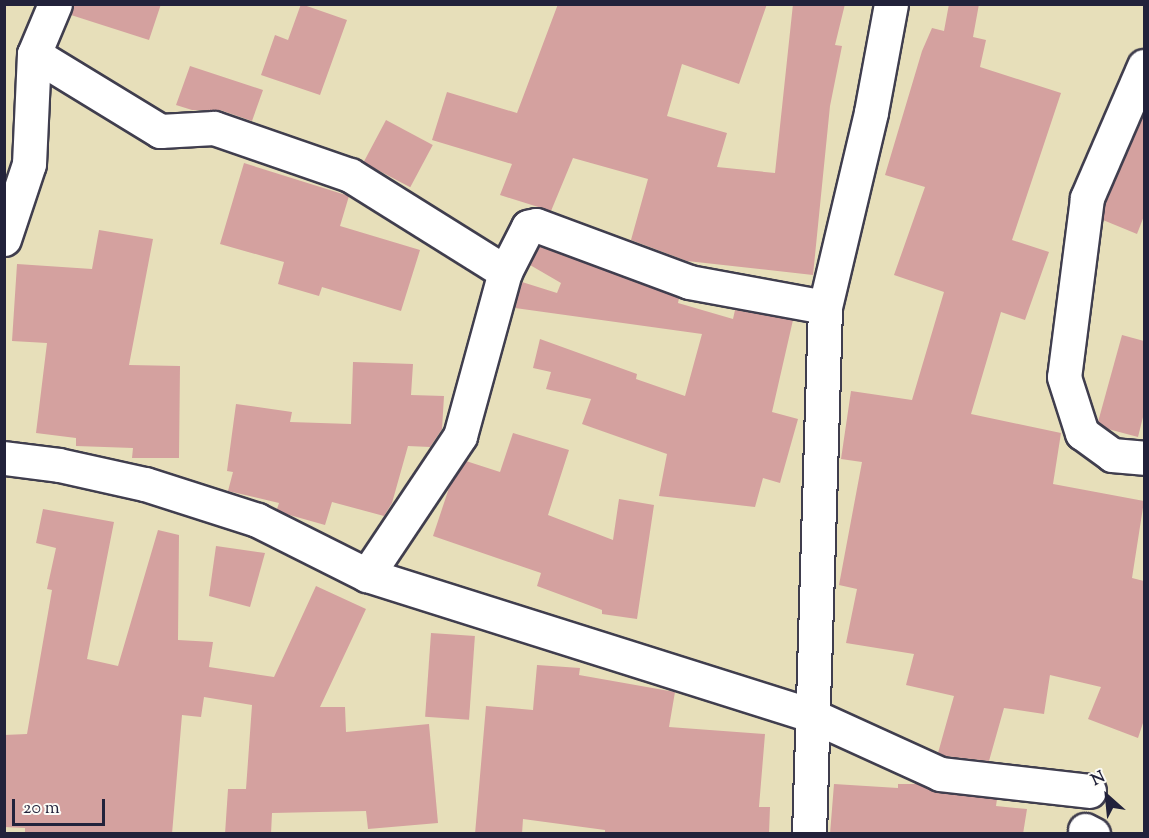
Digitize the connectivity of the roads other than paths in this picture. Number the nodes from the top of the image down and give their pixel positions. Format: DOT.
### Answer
graph roads {
  1 [pos="55,4"];
  2 [pos="891,4"];
  3 [pos="34,54"];
  4 [pos="1144,66"];
  5 [pos="4,239"];
  6 [pos="505,272"];
  7 [pos="825,307"];
  8 [pos="4,458"];
  9 [pos="1144,458"];
  10 [pos="367,575"];
  11 [pos="813,716"];
  12 [pos="1089,791"];
  13 [pos="809,834"];
  1 -- 3 [label="street"];
  2 -- 7 [label="street"];
  3 -- 5 [label="street"];
  3 -- 6 [label="street"];
  4 -- 9 [label="street"];
  6 -- 7 [label="street"];
  6 -- 10 [label="street"];
  7 -- 11 [label="street"];
  8 -- 10 [label="street"];
  10 -- 11 [label="street"];
  11 -- 12 [label="street"];
  11 -- 13 [label="street"];
}
